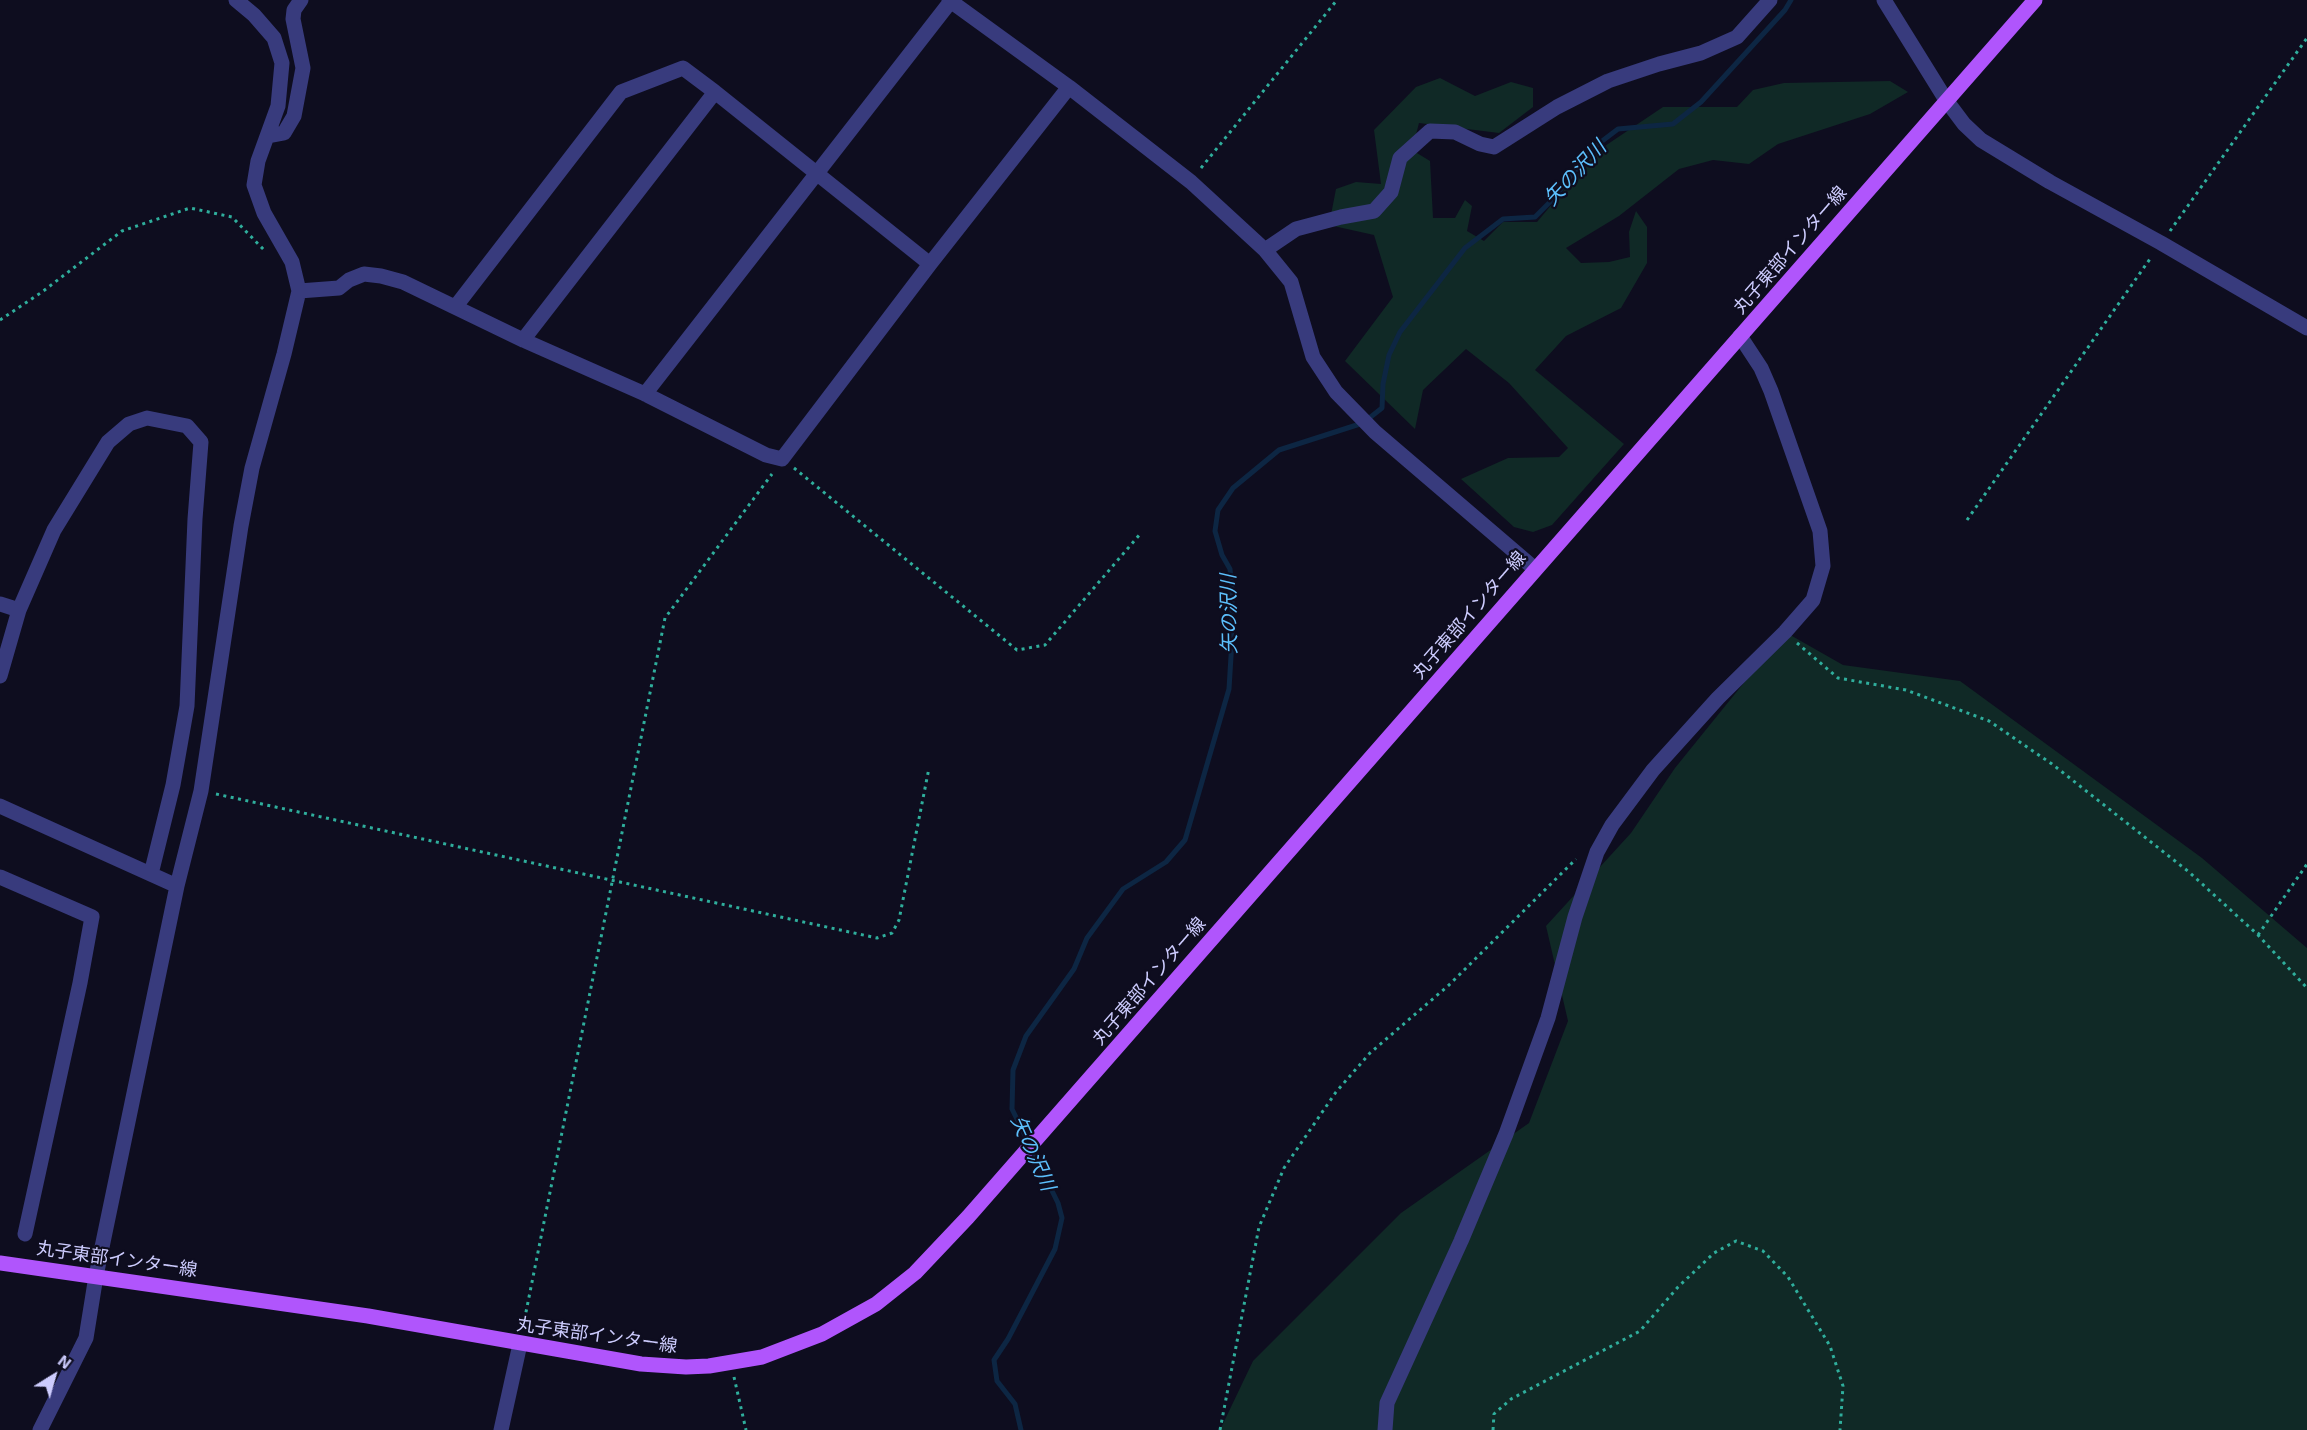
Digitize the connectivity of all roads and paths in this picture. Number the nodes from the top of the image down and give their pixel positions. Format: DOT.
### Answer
graph roads {
  1 [pos="236,0"];
  2 [pos="301,0"];
  3 [pos="950,0"];
  4 [pos="1337,0"];
  5 [pos="1770,0"];
  6 [pos="1884,0"];
  7 [pos="2035,0"];
  8 [pos="2307,38"];
  9 [pos="1069,87"];
  10 [pos="715,92"];
  11 [pos="1946,100"];
  12 [pos="268,136"];
  13 [pos="816,173"];
  14 [pos="1191,182"];
  15 [pos="2161,243"];
  16 [pos="1265,250"];
  17 [pos="292,262"];
  18 [pos="930,264"];
  19 [pos="299,291"];
  20 [pos="456,306"];
  21 [pos="0,320"];
  22 [pos="2307,328"];
  23 [pos="1740,336"];
  24 [pos="523,340"];
  25 [pos="645,394"];
  26 [pos="782,459"];
  27 [pos="1967,520"];
  28 [pos="1141,533"];
  29 [pos="1535,569"];
  30 [pos="0,604"];
  31 [pos="19,610"];
  32 [pos="1785,632"];
  33 [pos="0,676"];
  34 [pos="929,768"];
  35 [pos="201,791"];
  36 [pos="0,806"];
  37 [pos="1579,856"];
  38 [pos="2307,864"];
  39 [pos="151,874"];
  40 [pos="0,877"];
  41 [pos="612,882"];
  42 [pos="177,886"];
  43 [pos="2258,935"];
  44 [pos="2307,988"];
  45 [pos="25,1234"];
  46 [pos="0,1263"];
  47 [pos="96,1276"];
  48 [pos="520,1344"];
  49 [pos="731,1363"];
  50 [pos="40,1430"];
  51 [pos="501,1430"];
  52 [pos="746,1430"];
  53 [pos="1220,1430"];
  54 [pos="1385,1430"];
  55 [pos="1493,1430"];
  56 [pos="1840,1430"];
  1 -- 12 [label="street"];
  2 -- 12 [label="street"];
  3 -- 9 [label="street"];
  3 -- 13 [label="street"];
  4 -- 14 [label="path"];
  5 -- 16 [label="street"];
  6 -- 11 [label="street"];
  7 -- 11 [label="main road, 丸子東部インター線"];
  8 -- 15 [label="path"];
  9 -- 14 [label="street"];
  9 -- 18 [label="street"];
  10 -- 13 [label="street"];
  10 -- 20 [label="street"];
  10 -- 24 [label="street"];
  11 -- 15 [label="street"];
  11 -- 23 [label="main road, 丸子東部インター線"];
  12 -- 17 [label="street"];
  13 -- 18 [label="street"];
  13 -- 25 [label="street"];
  14 -- 16 [label="street"];
  15 -- 22 [label="street"];
  15 -- 27 [label="path"];
  16 -- 29 [label="street"];
  17 -- 19 [label="street"];
  17 -- 21 [label="path"];
  18 -- 26 [label="street"];
  19 -- 20 [label="street"];
  19 -- 35 [label="street"];
  20 -- 24 [label="street"];
  23 -- 29 [label="main road, 丸子東部インター線"];
  23 -- 32 [label="street"];
  24 -- 25 [label="street"];
  25 -- 26 [label="street"];
  26 -- 28 [label="path"];
  26 -- 41 [label="path"];
  29 -- 49 [label="main road, 丸子東部インター線"];
  30 -- 31 [label="street"];
  31 -- 33 [label="street"];
  31 -- 39 [label="street"];
  32 -- 43 [label="path"];
  32 -- 54 [label="street"];
  34 -- 41 [label="path"];
  35 -- 41 [label="path"];
  35 -- 42 [label="street"];
  36 -- 39 [label="street"];
  37 -- 53 [label="path"];
  38 -- 43 [label="path"];
  39 -- 42 [label="street"];
  40 -- 45 [label="street"];
  41 -- 48 [label="path"];
  42 -- 47 [label="street"];
  43 -- 44 [label="path"];
  46 -- 47 [label="main road, 丸子東部インター線"];
  47 -- 48 [label="main road, 丸子東部インター線"];
  47 -- 50 [label="street"];
  48 -- 49 [label="main road, 丸子東部インター線"];
  48 -- 51 [label="street"];
  49 -- 52 [label="path"];
  55 -- 56 [label="path"];
}
